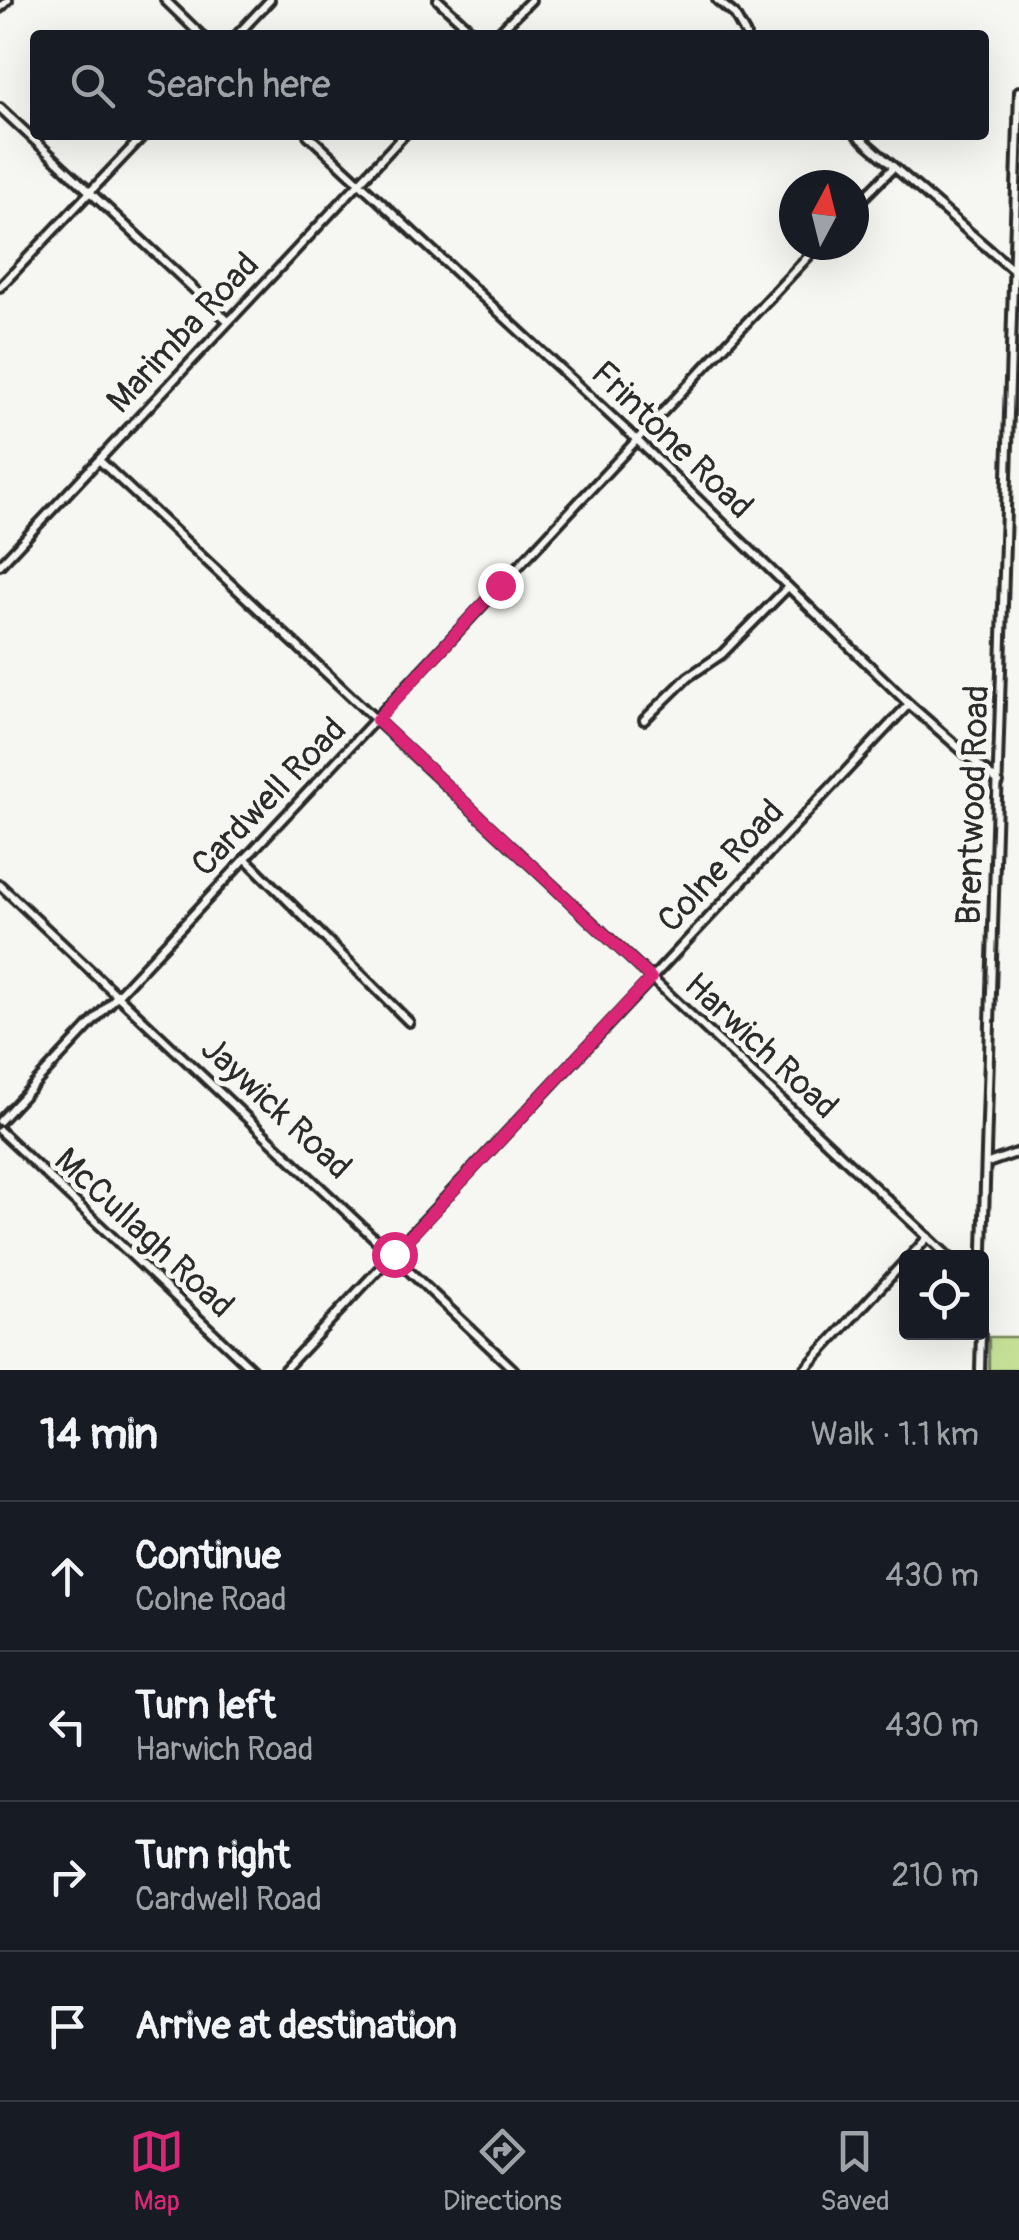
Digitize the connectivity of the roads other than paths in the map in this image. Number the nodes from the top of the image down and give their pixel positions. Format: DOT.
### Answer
graph roads {
  1 [pos="8,0"];
  2 [pos="165,0"];
  3 [pos="270,0"];
  4 [pos="438,0"];
  5 [pos="531,0"];
  6 [pos="718,0"];
  7 [pos="0,8"];
  8 [pos="196,30"];
  9 [pos="242,30"];
  10 [pos="471,30"];
  11 [pos="501,30"];
  12 [pos="743,30"];
  13 [pos="1019,90"];
  14 [pos="1019,104"];
  15 [pos="0,108"];
  16 [pos="30,136"];
  17 [pos="34,140"];
  18 [pos="139,140"];
  19 [pos="313,140"];
  20 [pos="399,140"];
  21 [pos="861,140"];
  22 [pos="892,170"];
  23 [pos="359,182"];
  24 [pos="91,193"];
  25 [pos="869,193"];
  26 [pos="806,260"];
  27 [pos="1014,272"];
  28 [pos="0,287"];
  29 [pos="228,321"];
  30 [pos="638,442"];
  31 [pos="100,461"];
  32 [pos="0,565"];
  33 [pos="788,586"];
  34 [pos="909,704"];
  35 [pos="377,720"];
  36 [pos="644,720"];
  37 [pos="999,784"];
  38 [pos="245,858"];
  39 [pos="0,886"];
  40 [pos="651,978"];
  41 [pos="117,994"];
  42 [pos="408,1022"];
  43 [pos="0,1121"];
  44 [pos="0,1131"];
  45 [pos="988,1148"];
  46 [pos="1019,1152"];
  47 [pos="1006,1154"];
  48 [pos="987,1164"];
  49 [pos="928,1237"];
  50 [pos="916,1250"];
  51 [pos="942,1250"];
  52 [pos="983,1250"];
  53 [pos="394,1254"];
  54 [pos="899,1269"];
  55 [pos="980,1340"];
  56 [pos="253,1370"];
  57 [pos="284,1370"];
  58 [pos="514,1370"];
  59 [pos="804,1370"];
  60 [pos="980,1370"];
  1 -- 7 [label="street"];
  2 -- 8 [label="street"];
  3 -- 9 [label="street"];
  4 -- 10 [label="street"];
  5 -- 11 [label="street"];
  6 -- 12 [label="street"];
  13 -- 14 [label="street, Brentwood Road"];
  14 -- 27 [label="street, Brentwood Road"];
  15 -- 16 [label="street"];
  17 -- 24 [label="street"];
  18 -- 24 [label="street"];
  19 -- 23 [label="street, Frintone Road"];
  20 -- 23 [label="street, Marimba Road"];
  21 -- 22 [label="street"];
  22 -- 25 [label="street"];
  22 -- 27 [label="street"];
  23 -- 29 [label="street, Marimba Road"];
  23 -- 30 [label="street, Frintone Road"];
  24 -- 28 [label="street"];
  24 -- 29 [label="street"];
  26 -- 30 [label="street, Cardwell Road"];
  27 -- 37 [label="street, Brentwood Road"];
  29 -- 31 [label="street, Marimba Road"];
  30 -- 33 [label="street, Frintone Road"];
  30 -- 35 [label="street, Cardwell Road"];
  31 -- 32 [label="street, Marimba Road"];
  31 -- 35 [label="street, Harwich Road"];
  33 -- 34 [label="street, Frintone Road"];
  33 -- 36 [label="street"];
  34 -- 37 [label="street, Frintone Road"];
  34 -- 40 [label="street, Colne Road"];
  35 -- 38 [label="street, Cardwell Road"];
  35 -- 40 [label="street, Harwich Road"];
  37 -- 45 [label="street, Brentwood Road"];
  38 -- 41 [label="street, Cardwell Road"];
  38 -- 42 [label="street"];
  39 -- 41 [label="street, Jaywick Road"];
  40 -- 49 [label="street, Harwich Road"];
  40 -- 53 [label="street, Colne Road"];
  41 -- 43 [label="street, Cardwell Road"];
  41 -- 53 [label="street, Jaywick Road"];
  44 -- 56 [label="street, McCullagh Road"];
  45 -- 47 [label="street"];
  45 -- 48 [label="street, Brentwood Road"];
  46 -- 47 [label="street"];
  47 -- 48 [label="street"];
  48 -- 52 [label="street, Brentwood Road"];
  49 -- 50 [label="street"];
  49 -- 51 [label="street, Harwich Road"];
  53 -- 57 [label="street, Colne Road"];
  53 -- 58 [label="street, Jaywick Road"];
  54 -- 59 [label="street"];
  55 -- 60 [label="street"];
}
